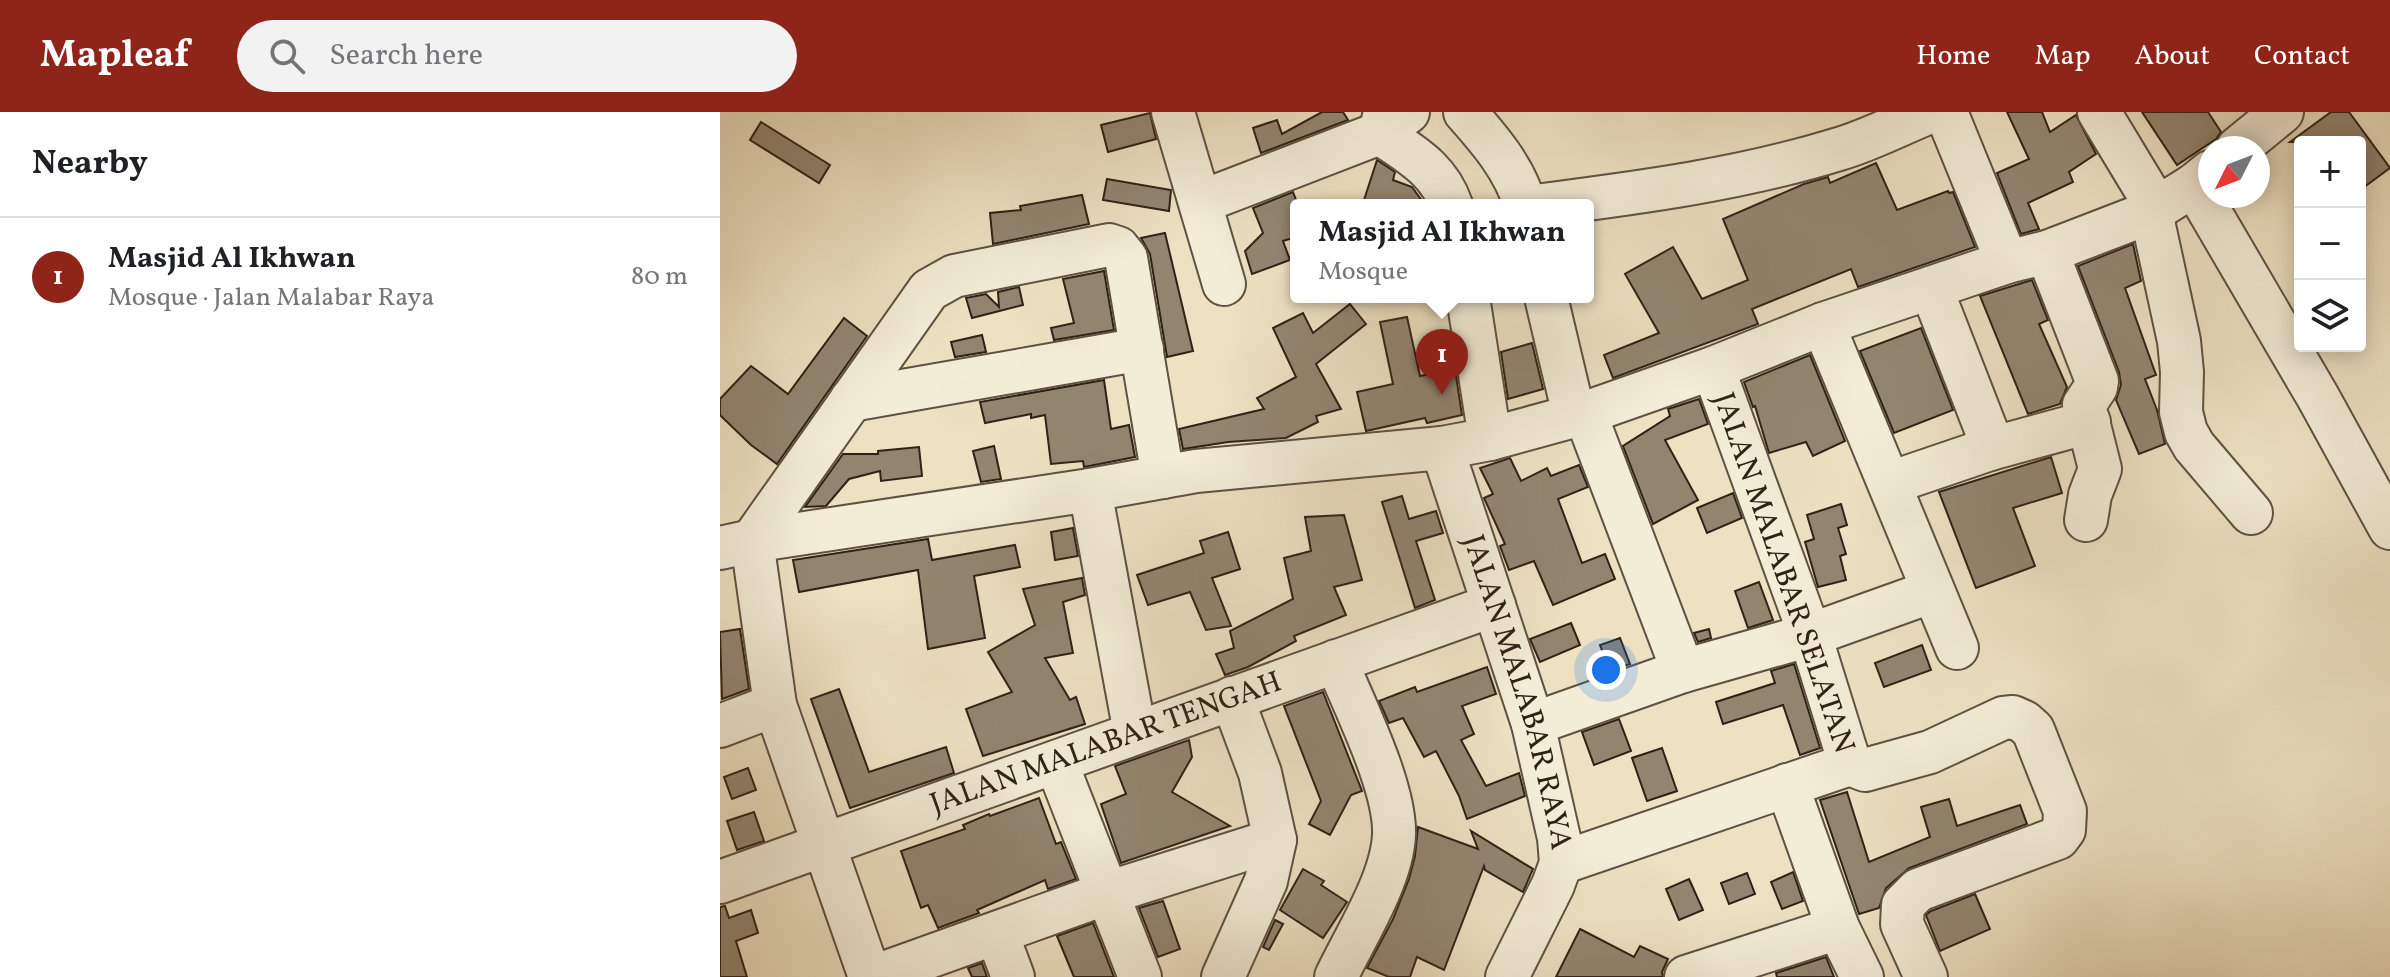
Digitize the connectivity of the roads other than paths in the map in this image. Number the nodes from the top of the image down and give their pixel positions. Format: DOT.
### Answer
graph roads {
  1 [pos="1173,112"];
  2 [pos="1465,112"];
  3 [pos="1930,112"];
  4 [pos="1946,112"];
  5 [pos="2099,112"];
  6 [pos="2277,113"];
  7 [pos="1391,119"];
  8 [pos="2251,136"];
  9 [pos="2198,181"];
  10 [pos="1449,199"];
  11 [pos="1523,199"];
  12 [pos="1589,199"];
  13 [pos="1201,202"];
  14 [pos="2218,208"];
  15 [pos="2154,210"];
  16 [pos="2047,252"];
  17 [pos="2007,262"];
  18 [pos="1224,284"];
  19 [pos="1931,288"];
  20 [pos="1469,303"];
  21 [pos="1548,303"];
  22 [pos="1823,324"];
  23 [pos="1142,349"];
  24 [pos="1713,368"];
  25 [pos="851,400"];
  26 [pos="1579,414"];
  27 [pos="2089,422"];
  28 [pos="1490,439"];
  29 [pos="1442,448"];
  30 [pos="1990,449"];
  31 [pos="1163,477"];
  32 [pos="1890,483"];
  33 [pos="1090,490"];
  34 [pos="2251,513"];
  35 [pos="2086,520"];
  36 [pos="2390,528"];
  37 [pos="736,544"];
  38 [pos="1933,591"];
  39 [pos="1494,605"];
  40 [pos="1810,635"];
  41 [pos="1957,648"];
  42 [pos="1336,661"];
  43 [pos="1683,671"];
  44 [pos="1232,698"];
  45 [pos="775,702"];
  46 [pos="720,706"];
  47 [pos="1533,724"];
  48 [pos="720,726"];
  49 [pos="1135,733"];
  50 [pos="1056,762"];
  51 [pos="1850,764"];
  52 [pos="1787,785"];
  53 [pos="1275,840"];
  54 [pos="824,844"];
  55 [pos="1561,863"];
  56 [pos="720,882"];
  57 [pos="1107,893"];
  58 [pos="1838,928"];
  59 [pos="997,934"];
  60 [pos="1231,974"];
  61 [pos="872,977"];
  62 [pos="1013,977"];
  63 [pos="1140,977"];
  64 [pos="1336,977"];
  65 [pos="1507,977"];
  66 [pos="1686,977"];
  67 [pos="1862,977"];
  68 [pos="1926,977"];
  1 -- 13 [label="street"];
  2 -- 11 [label="street"];
  3 -- 12 [label="street"];
  4 -- 17 [label="street"];
  5 -- 15 [label="street"];
  6 -- 8 [label="street"];
  7 -- 10 [label="street"];
  7 -- 13 [label="street"];
  9 -- 15 [label="street"];
  13 -- 18 [label="street"];
  14 -- 36 [label="street"];
  15 -- 16 [label="street"];
  15 -- 34 [label="street"];
  16 -- 17 [label="street"];
  16 -- 27 [label="street"];
  17 -- 19 [label="street"];
  19 -- 22 [label="street"];
  19 -- 30 [label="street"];
  20 -- 28 [label="street"];
  21 -- 26 [label="street"];
  22 -- 24 [label="street"];
  22 -- 32 [label="street"];
  23 -- 25 [label="street"];
  23 -- 25 [label="street"];
  23 -- 31 [label="street"];
  24 -- 26 [label="street"];
  24 -- 40 [label="street, JALAN MALABAR SELATAN"];
  25 -- 37 [label="street"];
  26 -- 28 [label="street"];
  26 -- 43 [label="street"];
  27 -- 30 [label="street"];
  27 -- 35 [label="street"];
  28 -- 29 [label="street"];
  29 -- 31 [label="street"];
  29 -- 39 [label="street, JALAN MALABAR RAYA"];
  30 -- 32 [label="street"];
  31 -- 33 [label="street"];
  32 -- 38 [label="street"];
  33 -- 37 [label="street"];
  33 -- 49 [label="street"];
  37 -- 45 [label="street"];
  38 -- 40 [label="street"];
  38 -- 41 [label="street"];
  39 -- 42 [label="street, JALAN MALABAR TENGAH"];
  39 -- 47 [label="street, JALAN MALABAR RAYA"];
  40 -- 43 [label="street"];
  40 -- 51 [label="street, JALAN MALABAR SELATAN"];
  42 -- 44 [label="street, JALAN MALABAR TENGAH"];
  42 -- 64 [label="street"];
  43 -- 47 [label="street"];
  44 -- 49 [label="street, JALAN MALABAR TENGAH"];
  44 -- 53 [label="street"];
  45 -- 46 [label="street"];
  45 -- 48 [label="street"];
  45 -- 54 [label="street"];
  47 -- 55 [label="street, JALAN MALABAR RAYA"];
  49 -- 50 [label="street, JALAN MALABAR TENGAH"];
  50 -- 54 [label="street, JALAN MALABAR TENGAH"];
  50 -- 57 [label="street"];
  51 -- 52 [label="street, JALAN MALABAR SELATAN"];
  51 -- 68 [label="street"];
  52 -- 55 [label="street, JALAN MALABAR SELATAN"];
  52 -- 58 [label="street"];
  53 -- 57 [label="street"];
  53 -- 60 [label="street"];
  54 -- 56 [label="street, JALAN MALABAR TENGAH"];
  54 -- 61 [label="street"];
  55 -- 65 [label="street, JALAN MALABAR RAYA"];
  57 -- 59 [label="street"];
  57 -- 63 [label="street"];
  58 -- 66 [label="street"];
  58 -- 67 [label="street"];
  59 -- 61 [label="street"];
  59 -- 62 [label="street"];
}
